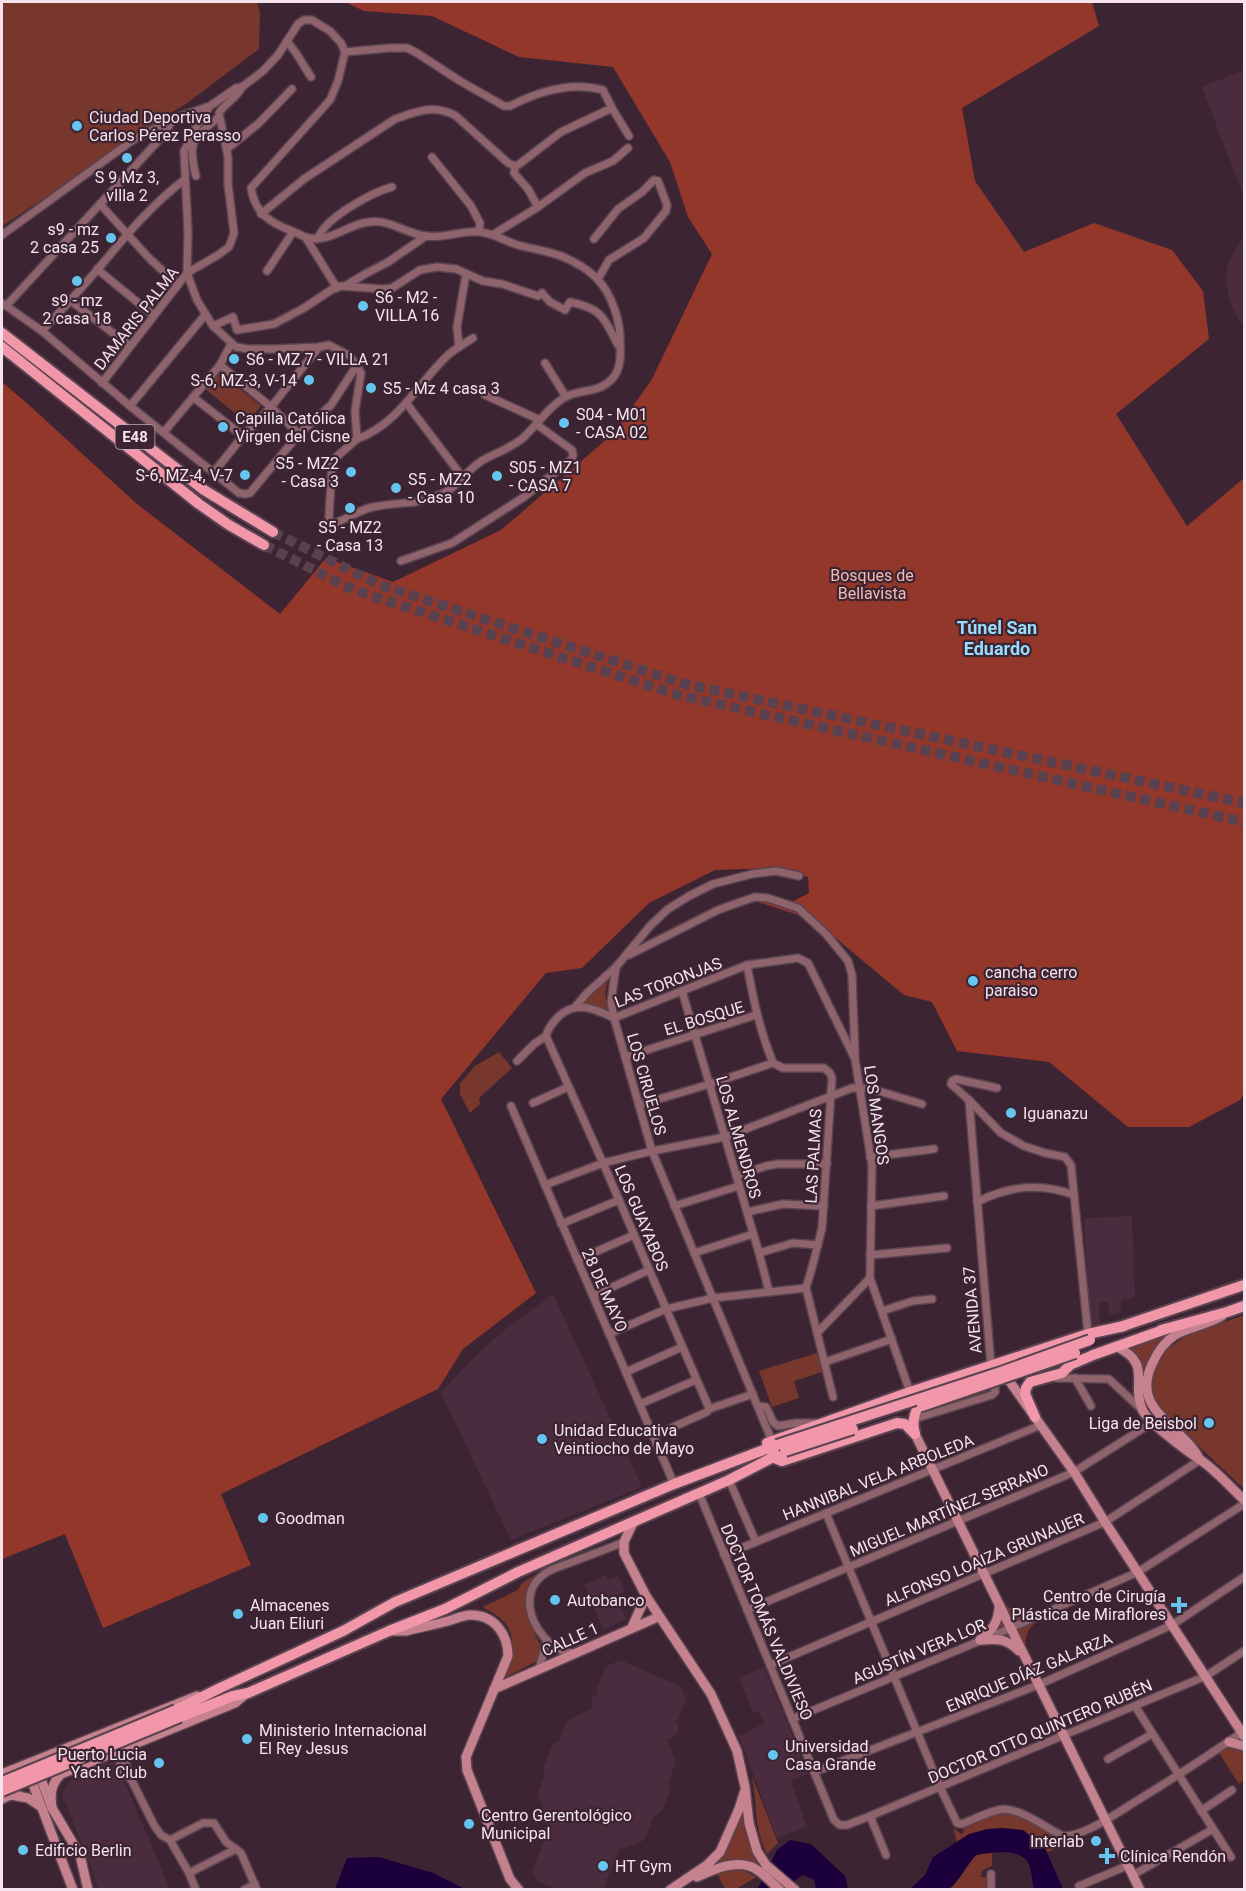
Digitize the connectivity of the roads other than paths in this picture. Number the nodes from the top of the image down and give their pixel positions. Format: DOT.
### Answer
graph roads {
  1 [pos="287,41"];
  2 [pos="345,52"];
  3 [pos="311,77"];
  4 [pos="242,87"];
  5 [pos="292,89"];
  6 [pos="210,106"];
  7 [pos="612,108"];
  8 [pos="175,117"];
  9 [pos="219,117"];
  10 [pos="629,136"];
  11 [pos="628,148"];
  12 [pos="227,149"];
  13 [pos="432,157"];
  14 [pos="515,166"];
  15 [pos="195,176"];
  16 [pos="184,180"];
  17 [pos="392,187"];
  18 [pos="99,204"];
  19 [pos="538,207"];
  20 [pos="261,214"];
  21 [pos="293,231"];
  22 [pos="479,231"];
  23 [pos="127,234"];
  24 [pos="494,234"];
  25 [pos="2,235"];
  26 [pos="426,236"];
  27 [pos="306,238"];
  28 [pos="317,239"];
  29 [pos="594,239"];
  30 [pos="98,269"];
  31 [pos="267,271"];
  32 [pos="187,273"];
  33 [pos="466,274"];
  34 [pos="598,279"];
  35 [pos="178,285"];
  36 [pos="341,287"];
  37 [pos="71,301"];
  38 [pos="4,304"];
  39 [pos="153,315"];
  40 [pos="205,315"];
  41 [pos="213,326"];
  42 [pos="42,331"];
  43 [pos="2,333"];
  44 [pos="473,338"];
  45 [pos="231,344"];
  46 [pos="130,346"];
  47 [pos="2,347"];
  48 [pos="319,347"];
  49 [pos="459,347"];
  50 [pos="620,347"];
  51 [pos="545,363"];
  52 [pos="220,365"];
  53 [pos="357,365"];
  54 [pos="102,383"];
  55 [pos="485,395"];
  56 [pos="192,396"];
  57 [pos="566,397"];
  58 [pos="407,404"];
  59 [pos="130,406"];
  60 [pos="271,407"];
  61 [pos="538,422"];
  62 [pos="164,432"];
  63 [pos="299,434"];
  64 [pos="243,436"];
  65 [pos="357,439"];
  66 [pos="214,472"];
  67 [pos="464,479"];
  68 [pos="237,511"];
  69 [pos="229,525"];
  70 [pos="273,532"];
  71 [pos="264,545"];
  72 [pos="401,561"];
  73 [pos="799,876"];
  74 [pos="626,956"];
  75 [pos="747,965"];
  76 [pos="810,967"];
  77 [pos="616,968"];
  78 [pos="682,991"];
  79 [pos="575,1006"];
  80 [pos="756,1016"];
  81 [pos="614,1018"];
  82 [pos="695,1034"];
  83 [pos="546,1036"];
  84 [pos="625,1057"];
  85 [pos="855,1059"];
  86 [pos="517,1060"];
  87 [pos="773,1063"];
  88 [pos="710,1084"];
  89 [pos="568,1087"];
  90 [pos="860,1088"];
  91 [pos="997,1088"];
  92 [pos="830,1096"];
  93 [pos="969,1100"];
  94 [pos="533,1102"];
  95 [pos="922,1104"];
  96 [pos="639,1105"];
  97 [pos="511,1106"];
  98 [pos="725,1137"];
  99 [pos="934,1149"];
  100 [pos="652,1151"];
  101 [pos="870,1157"];
  102 [pos="603,1163"];
  103 [pos="826,1164"];
  104 [pos="736,1176"];
  105 [pos="545,1185"];
  106 [pos="739,1186"];
  107 [pos="944,1196"];
  108 [pos="1074,1196"];
  109 [pos="619,1200"];
  110 [pos="976,1202"];
  111 [pos="674,1206"];
  112 [pos="824,1206"];
  113 [pos="871,1206"];
  114 [pos="747,1212"];
  115 [pos="561,1224"];
  116 [pos="753,1234"];
  117 [pos="634,1235"];
  118 [pos="819,1245"];
  119 [pos="946,1248"];
  120 [pos="694,1253"];
  121 [pos="759,1253"];
  122 [pos="870,1255"];
  123 [pos="577,1260"];
  124 [pos="649,1270"];
  125 [pos="870,1278"];
  126 [pos="1245,1285"];
  127 [pos="806,1288"];
  128 [pos="769,1291"];
  129 [pos="593,1296"];
  130 [pos="713,1298"];
  131 [pos="932,1299"];
  132 [pos="1245,1305"];
  133 [pos="666,1309"];
  134 [pos="882,1311"];
  135 [pos="1227,1312"];
  136 [pos="1166,1329"];
  137 [pos="817,1333"];
  138 [pos="609,1334"];
  139 [pos="892,1339"];
  140 [pos="1090,1341"];
  141 [pos="682,1347"];
  142 [pos="1117,1347"];
  143 [pos="1022,1356"];
  144 [pos="825,1362"];
  145 [pos="1070,1365"];
  146 [pos="626,1372"];
  147 [pos="1045,1377"];
  148 [pos="999,1378"];
  149 [pos="1075,1378"];
  150 [pos="696,1380"];
  151 [pos="944,1381"];
  152 [pos="910,1392"];
  153 [pos="753,1394"];
  154 [pos="833,1397"];
  155 [pos="878,1403"];
  156 [pos="640,1404"];
  157 [pos="919,1405"];
  158 [pos="758,1406"];
  159 [pos="1091,1406"];
  160 [pos="709,1410"];
  161 [pos="1144,1412"];
  162 [pos="917,1418"];
  163 [pos="1038,1421"];
  164 [pos="1153,1422"];
  165 [pos="821,1424"];
  166 [pos="888,1426"];
  167 [pos="915,1434"];
  168 [pos="653,1436"];
  169 [pos="778,1446"];
  170 [pos="772,1457"];
  171 [pos="1200,1460"];
  172 [pos="932,1469"];
  173 [pos="1074,1472"];
  174 [pos="729,1480"];
  175 [pos="674,1484"];
  176 [pos="699,1493"];
  177 [pos="1245,1502"];
  178 [pos="826,1513"];
  179 [pos="633,1522"];
  180 [pos="958,1522"];
  181 [pos="1105,1522"];
  182 [pos="624,1542"];
  183 [pos="756,1542"];
  184 [pos="724,1555"];
  185 [pos="848,1567"];
  186 [pos="1138,1572"];
  187 [pos="984,1574"];
  188 [pos="1245,1577"];
  189 [pos="646,1596"];
  190 [pos="999,1606"];
  191 [pos="747,1610"];
  192 [pos="658,1617"];
  193 [pos="871,1622"];
  194 [pos="1172,1625"];
  195 [pos="632,1628"];
  196 [pos="1011,1628"];
  197 [pos="389,1631"];
  198 [pos="547,1640"];
  199 [pos="981,1640"];
  200 [pos="1245,1651"];
  201 [pos="575,1653"];
  202 [pos="1023,1654"];
  203 [pos="770,1665"];
  204 [pos="539,1669"];
  205 [pos="894,1676"];
  206 [pos="1206,1676"];
  207 [pos="1038,1685"];
  208 [pos="494,1689"];
  209 [pos="216,1690"];
  210 [pos="248,1693"];
  211 [pos="1135,1706"];
  212 [pos="178,1714"];
  213 [pos="792,1719"];
  214 [pos="918,1733"];
  215 [pos="1244,1733"];
  216 [pos="1152,1734"];
  217 [pos="1064,1736"];
  218 [pos="1229,1742"];
  219 [pos="1245,1746"];
  220 [pos="67,1747"];
  221 [pos="118,1750"];
  222 [pos="1108,1759"];
  223 [pos="34,1760"];
  224 [pos="25,1764"];
  225 [pos="75,1768"];
  226 [pos="814,1772"];
  227 [pos="1178,1775"];
  228 [pos="2,1776"];
  229 [pos="745,1787"];
  230 [pos="940,1787"];
  231 [pos="1232,1790"];
  232 [pos="5,1795"];
  233 [pos="48,1810"];
  234 [pos="1201,1811"];
  235 [pos="870,1816"];
  236 [pos="1105,1820"];
  237 [pos="840,1825"];
  238 [pos="1213,1829"];
  239 [pos="170,1840"];
  240 [pos="76,1848"];
  241 [pos="236,1850"];
  242 [pos="886,1855"];
  243 [pos="60,1856"];
  244 [pos="1232,1857"];
  245 [pos="1129,1865"];
  246 [pos="85,1869"];
  247 [pos="189,1873"];
  248 [pos="991,1874"];
  249 [pos="1133,1875"];
  250 [pos="69,1877"];
  251 [pos="1079,1886"];
  252 [pos="256,1887"];
  253 [pos="671,1889"];
  254 [pos="73,1890"];
  255 [pos="88,1890"];
  256 [pos="196,1890"];
  257 [pos="244,1890"];
  258 [pos="519,1890"];
  259 [pos="780,1890"];
  260 [pos="795,1890"];
  261 [pos="992,1890"];
  262 [pos="1140,1890"];
  1 -- 2 [label="street"];
  1 -- 3 [label="street"];
  1 -- 4 [label="street"];
  2 -- 7 [label="street"];
  2 -- 20 [label="street"];
  4 -- 6 [label="street"];
  4 -- 9 [label="street"];
  5 -- 12 [label="street"];
  6 -- 8 [label="street"];
  6 -- 16 [label="street"];
  7 -- 10 [label="street"];
  7 -- 14 [label="street"];
  8 -- 18 [label="street"];
  8 -- 25 [label="street"];
  9 -- 12 [label="street, DAMARIS PALMA"];
  9 -- 15 [label="street"];
  11 -- 19 [label="street"];
  12 -- 32 [label="street, DAMARIS PALMA"];
  13 -- 22 [label="street"];
  14 -- 19 [label="street"];
  14 -- 20 [label="street"];
  16 -- 23 [label="street"];
  16 -- 32 [label="street"];
  17 -- 28 [label="street"];
  18 -- 23 [label="street"];
  18 -- 38 [label="street"];
  19 -- 24 [label="street"];
  20 -- 21 [label="street"];
  21 -- 27 [label="street"];
  21 -- 31 [label="street"];
  22 -- 24 [label="street"];
  22 -- 26 [label="street"];
  23 -- 30 [label="street"];
  23 -- 35 [label="street"];
  24 -- 34 [label="street"];
  26 -- 28 [label="street"];
  26 -- 36 [label="street"];
  27 -- 28 [label="street"];
  27 -- 36 [label="street"];
  29 -- 34 [label="street"];
  30 -- 37 [label="street"];
  30 -- 39 [label="street"];
  32 -- 35 [label="street, DAMARIS PALMA"];
  32 -- 40 [label="street"];
  33 -- 36 [label="street"];
  33 -- 49 [label="street"];
  33 -- 50 [label="street"];
  34 -- 50 [label="street"];
  35 -- 39 [label="street, DAMARIS PALMA"];
  36 -- 41 [label="street"];
  37 -- 42 [label="street"];
  37 -- 46 [label="street"];
  38 -- 42 [label="street"];
  39 -- 46 [label="street, DAMARIS PALMA"];
  40 -- 41 [label="street"];
  40 -- 59 [label="street"];
  41 -- 45 [label="street"];
  42 -- 54 [label="street"];
  43 -- 68 [label="main road, E48"];
  44 -- 49 [label="street"];
  45 -- 48 [label="street"];
  45 -- 52 [label="street"];
  46 -- 54 [label="street, DAMARIS PALMA"];
  47 -- 69 [label="main road, E48"];
  48 -- 53 [label="street"];
  48 -- 60 [label="street"];
  49 -- 58 [label="street"];
  50 -- 57 [label="street"];
  51 -- 57 [label="street"];
  52 -- 56 [label="street"];
  52 -- 60 [label="street"];
  53 -- 63 [label="street"];
  53 -- 65 [label="street"];
  54 -- 59 [label="street"];
  55 -- 61 [label="street"];
  56 -- 62 [label="street"];
  56 -- 64 [label="street"];
  57 -- 61 [label="street"];
  58 -- 65 [label="street"];
  58 -- 67 [label="street"];
  59 -- 62 [label="street"];
  60 -- 63 [label="street"];
  60 -- 64 [label="street"];
  61 -- 67 [label="street"];
  61 -- 72 [label="street"];
  62 -- 66 [label="street"];
  63 -- 66 [label="street"];
  64 -- 66 [label="street"];
  65 -- 67 [label="street"];
  68 -- 69 [label="main road"];
  68 -- 70 [label="main road, E48"];
  69 -- 71 [label="main road, E48"];
  73 -- 74 [label="street"];
  74 -- 77 [label="street"];
  74 -- 85 [label="street"];
  75 -- 76 [label="street, LAS TORONJAS"];
  75 -- 78 [label="street, LAS TORONJAS"];
  75 -- 80 [label="street"];
  76 -- 85 [label="street, LOS MANGOS"];
  77 -- 79 [label="street"];
  77 -- 81 [label="street, LOS CIRUELOS"];
  78 -- 81 [label="street, LAS TORONJAS"];
  78 -- 82 [label="street, LOS ALMENDROS"];
  79 -- 81 [label="street, LAS TORONJAS"];
  79 -- 83 [label="street"];
  80 -- 82 [label="street, EL BOSQUE"];
  80 -- 87 [label="street"];
  81 -- 84 [label="street, LOS CIRUELOS"];
  82 -- 84 [label="street, EL BOSQUE"];
  82 -- 88 [label="street, LOS ALMENDROS"];
  83 -- 86 [label="street"];
  83 -- 89 [label="street, LOS GUAYABOS"];
  84 -- 96 [label="street, LOS CIRUELOS"];
  85 -- 90 [label="street, LOS MANGOS"];
  87 -- 88 [label="street"];
  87 -- 92 [label="street, LAS PALMAS"];
  88 -- 96 [label="street"];
  88 -- 98 [label="street, LOS ALMENDROS"];
  89 -- 94 [label="street"];
  89 -- 102 [label="street, LOS GUAYABOS"];
  90 -- 92 [label="street"];
  90 -- 95 [label="street"];
  90 -- 101 [label="street, LOS MANGOS"];
  91 -- 93 [label="street"];
  92 -- 98 [label="street"];
  92 -- 103 [label="street, LAS PALMAS"];
  93 -- 108 [label="street"];
  93 -- 110 [label="street, AVENIDA 37"];
  96 -- 100 [label="street, LOS CIRUELOS"];
  97 -- 105 [label="street, 28 DE MAYO"];
  98 -- 100 [label="street"];
  98 -- 104 [label="street, LOS ALMENDROS"];
  99 -- 101 [label="street"];
  100 -- 102 [label="street"];
  100 -- 111 [label="street, LOS CIRUELOS"];
  101 -- 113 [label="street, LOS MANGOS"];
  102 -- 105 [label="street"];
  102 -- 109 [label="street, LOS GUAYABOS"];
  103 -- 104 [label="street"];
  103 -- 112 [label="street, LAS PALMAS"];
  104 -- 106 [label="street, LOS ALMENDROS"];
  105 -- 115 [label="street, 28 DE MAYO"];
  106 -- 111 [label="street"];
  106 -- 114 [label="street, LOS ALMENDROS"];
  107 -- 113 [label="street"];
  108 -- 110 [label="street"];
  108 -- 140 [label="street"];
  109 -- 115 [label="street"];
  109 -- 117 [label="street, LOS GUAYABOS"];
  110 -- 148 [label="street, AVENIDA 37"];
  111 -- 120 [label="street, LOS CIRUELOS"];
  112 -- 114 [label="street"];
  112 -- 118 [label="street, LAS PALMAS"];
  113 -- 122 [label="street, LOS MANGOS"];
  114 -- 116 [label="street, LOS ALMENDROS"];
  115 -- 123 [label="street, 28 DE MAYO"];
  116 -- 120 [label="street"];
  116 -- 121 [label="street, LOS ALMENDROS"];
  117 -- 123 [label="street"];
  117 -- 124 [label="street, LOS GUAYABOS"];
  118 -- 121 [label="street"];
  118 -- 127 [label="street, LAS PALMAS"];
  119 -- 122 [label="street"];
  120 -- 130 [label="street, LOS CIRUELOS"];
  121 -- 128 [label="street, LOS ALMENDROS"];
  122 -- 125 [label="street, LOS MANGOS"];
  123 -- 129 [label="street, 28 DE MAYO"];
  124 -- 129 [label="street"];
  124 -- 133 [label="street, LOS GUAYABOS"];
  125 -- 134 [label="street, LOS MANGOS"];
  125 -- 137 [label="street"];
  126 -- 140 [label="main road"];
  127 -- 128 [label="street"];
  127 -- 137 [label="street"];
  128 -- 130 [label="street"];
  129 -- 138 [label="street, 28 DE MAYO"];
  130 -- 133 [label="street"];
  130 -- 153 [label="street, LOS CIRUELOS"];
  131 -- 134 [label="street"];
  132 -- 135 [label="main road"];
  133 -- 138 [label="street"];
  133 -- 141 [label="street, LOS GUAYABOS"];
  134 -- 139 [label="street, LOS MANGOS"];
  135 -- 136 [label="main road"];
  135 -- 171 [label="street"];
  136 -- 140 [label="main road"];
  136 -- 142 [label="main road"];
  137 -- 144 [label="street"];
  138 -- 146 [label="street, 28 DE MAYO"];
  139 -- 144 [label="street"];
  139 -- 152 [label="street, LOS MANGOS"];
  140 -- 143 [label="main road"];
  140 -- 169 [label="main road, bridge"];
  141 -- 146 [label="street"];
  141 -- 150 [label="street, LOS GUAYABOS"];
  142 -- 145 [label="main road"];
  142 -- 161 [label="street"];
  143 -- 145 [label="main road"];
  143 -- 148 [label="main road"];
  144 -- 154 [label="street"];
  145 -- 147 [label="main road"];
  146 -- 156 [label="street, 28 DE MAYO"];
  147 -- 149 [label="street"];
  147 -- 163 [label="main road"];
  148 -- 151 [label="main road"];
  148 -- 157 [label="main road"];
  148 -- 162 [label="street"];
  148 -- 163 [label="street"];
  149 -- 159 [label="street"];
  149 -- 161 [label="street"];
  150 -- 156 [label="street"];
  150 -- 160 [label="street, LOS GUAYABOS"];
  151 -- 152 [label="main road"];
  151 -- 157 [label="main road"];
  152 -- 155 [label="main road"];
  153 -- 158 [label="street, LOS CIRUELOS"];
  153 -- 160 [label="street"];
  155 -- 165 [label="main road"];
  155 -- 166 [label="main road"];
  156 -- 168 [label="street, 28 DE MAYO"];
  157 -- 167 [label="main road"];
  158 -- 165 [label="street, LOS CIRUELOS"];
  158 -- 169 [label="street, LOS CIRUELOS"];
  160 -- 168 [label="street"];
  161 -- 164 [label="street"];
  163 -- 172 [label="street, HANNIBAL VELA ARBOLEDA"];
  163 -- 173 [label="street"];
  164 -- 171 [label="street"];
  164 -- 173 [label="street, MIGUEL MARTÍNEZ SERRANO"];
  165 -- 169 [label="main road"];
  166 -- 167 [label="main road"];
  166 -- 170 [label="main road"];
  167 -- 172 [label="street"];
  168 -- 175 [label="street, 28 DE MAYO"];
  169 -- 170 [label="main road"];
  169 -- 175 [label="main road"];
  170 -- 174 [label="main road"];
  171 -- 177 [label="street"];
  171 -- 181 [label="street, ALFONSO LOAIZA GRUNAUER"];
  172 -- 178 [label="street, HANNIBAL VELA ARBOLEDA"];
  172 -- 180 [label="street"];
  173 -- 180 [label="street, MIGUEL MARTÍNEZ SERRANO"];
  173 -- 181 [label="street"];
  174 -- 176 [label="main road"];
  174 -- 183 [label="street"];
  175 -- 209 [label="main road"];
  176 -- 179 [label="main road"];
  176 -- 184 [label="street, DOCTOR TOMÁS VALDIVIESO"];
  177 -- 186 [label="street, AGUSTÍN VERA LOR"];
  178 -- 183 [label="street, HANNIBAL VELA ARBOLEDA"];
  178 -- 185 [label="street"];
  179 -- 182 [label="street"];
  179 -- 197 [label="main road"];
  180 -- 185 [label="street, MIGUEL MARTÍNEZ SERRANO"];
  180 -- 187 [label="street"];
  181 -- 186 [label="street"];
  181 -- 187 [label="street, ALFONSO LOAIZA GRUNAUER"];
  182 -- 189 [label="street"];
  182 -- 198 [label="street"];
  183 -- 184 [label="street, HANNIBAL VELA ARBOLEDA"];
  184 -- 191 [label="street, DOCTOR TOMÁS VALDIVIESO"];
  185 -- 191 [label="street, MIGUEL MARTÍNEZ SERRANO"];
  185 -- 193 [label="street"];
  186 -- 194 [label="street"];
  186 -- 196 [label="street, AGUSTÍN VERA LOR"];
  187 -- 190 [label="street"];
  187 -- 193 [label="street, ALFONSO LOAIZA GRUNAUER"];
  188 -- 194 [label="street, ENRIQUE DÍAZ GALARZA"];
  189 -- 192 [label="street"];
  189 -- 195 [label="street"];
  190 -- 196 [label="street"];
  190 -- 199 [label="street"];
  191 -- 203 [label="street, DOCTOR TOMÁS VALDIVIESO"];
  192 -- 195 [label="street, CALLE 1"];
  192 -- 229 [label="street"];
  193 -- 203 [label="street, ALFONSO LOAIZA GRUNAUER"];
  193 -- 205 [label="street"];
  194 -- 206 [label="street"];
  194 -- 207 [label="street, ENRIQUE DÍAZ GALARZA"];
  195 -- 201 [label="street, CALLE 1"];
  196 -- 199 [label="street, AGUSTÍN VERA LOR"];
  196 -- 202 [label="street"];
  197 -- 208 [label="street"];
  197 -- 210 [label="main road"];
  198 -- 201 [label="street"];
  198 -- 204 [label="street"];
  199 -- 202 [label="street"];
  199 -- 205 [label="street, AGUSTÍN VERA LOR"];
  200 -- 206 [label="street, DOCTOR OTTO QUINTERO RUBÉN"];
  201 -- 204 [label="street, CALLE 1"];
  202 -- 207 [label="street"];
  203 -- 213 [label="street, DOCTOR TOMÁS VALDIVIESO"];
  204 -- 208 [label="street, CALLE 1"];
  205 -- 213 [label="street, AGUSTÍN VERA LOR"];
  205 -- 214 [label="street"];
  206 -- 211 [label="street, DOCTOR OTTO QUINTERO RUBÉN"];
  206 -- 215 [label="street"];
  207 -- 214 [label="street, ENRIQUE DÍAZ GALARZA"];
  207 -- 217 [label="street"];
  208 -- 258 [label="street"];
  209 -- 212 [label="main road"];
  209 -- 220 [label="street"];
  210 -- 212 [label="main road"];
  210 -- 221 [label="street"];
  211 -- 216 [label="street"];
  211 -- 217 [label="street, DOCTOR OTTO QUINTERO RUBÉN"];
  212 -- 228 [label="main road, bridge"];
  212 -- 232 [label="main road, bridge"];
  213 -- 226 [label="street, DOCTOR TOMÁS VALDIVIESO"];
  214 -- 226 [label="street, ENRIQUE DÍAZ GALARZA"];
  214 -- 230 [label="street"];
  215 -- 218 [label="street"];
  216 -- 222 [label="street"];
  216 -- 227 [label="street"];
  217 -- 230 [label="street, DOCTOR OTTO QUINTERO RUBÉN"];
  217 -- 236 [label="street"];
  218 -- 219 [label="street"];
  218 -- 227 [label="street"];
  220 -- 223 [label="street"];
  220 -- 225 [label="street"];
  221 -- 225 [label="street"];
  221 -- 239 [label="street"];
  223 -- 224 [label="street"];
  223 -- 233 [label="street"];
  224 -- 228 [label="street"];
  224 -- 233 [label="street"];
  225 -- 233 [label="street"];
  226 -- 237 [label="street, DOCTOR TOMÁS VALDIVIESO"];
  227 -- 234 [label="street"];
  227 -- 236 [label="street"];
  228 -- 232 [label="street"];
  229 -- 253 [label="street"];
  229 -- 260 [label="street"];
  230 -- 235 [label="street, DOCTOR OTTO QUINTERO RUBÉN"];
  230 -- 236 [label="street"];
  231 -- 234 [label="street"];
  232 -- 233 [label="street"];
  233 -- 240 [label="street"];
  233 -- 243 [label="street"];
  234 -- 238 [label="street"];
  235 -- 237 [label="street, DOCTOR OTTO QUINTERO RUBÉN"];
  235 -- 242 [label="street"];
  236 -- 245 [label="street"];
  238 -- 244 [label="street"];
  238 -- 249 [label="street"];
  239 -- 241 [label="street"];
  239 -- 247 [label="street"];
  240 -- 243 [label="street"];
  240 -- 246 [label="street"];
  241 -- 247 [label="street"];
  241 -- 252 [label="street"];
  243 -- 250 [label="street"];
  245 -- 249 [label="street"];
  245 -- 251 [label="street"];
  246 -- 250 [label="street"];
  246 -- 255 [label="street"];
  247 -- 256 [label="street"];
  248 -- 261 [label="street"];
  249 -- 262 [label="street"];
  250 -- 254 [label="street"];
  252 -- 257 [label="street"];
  253 -- 259 [label="street"];
}
